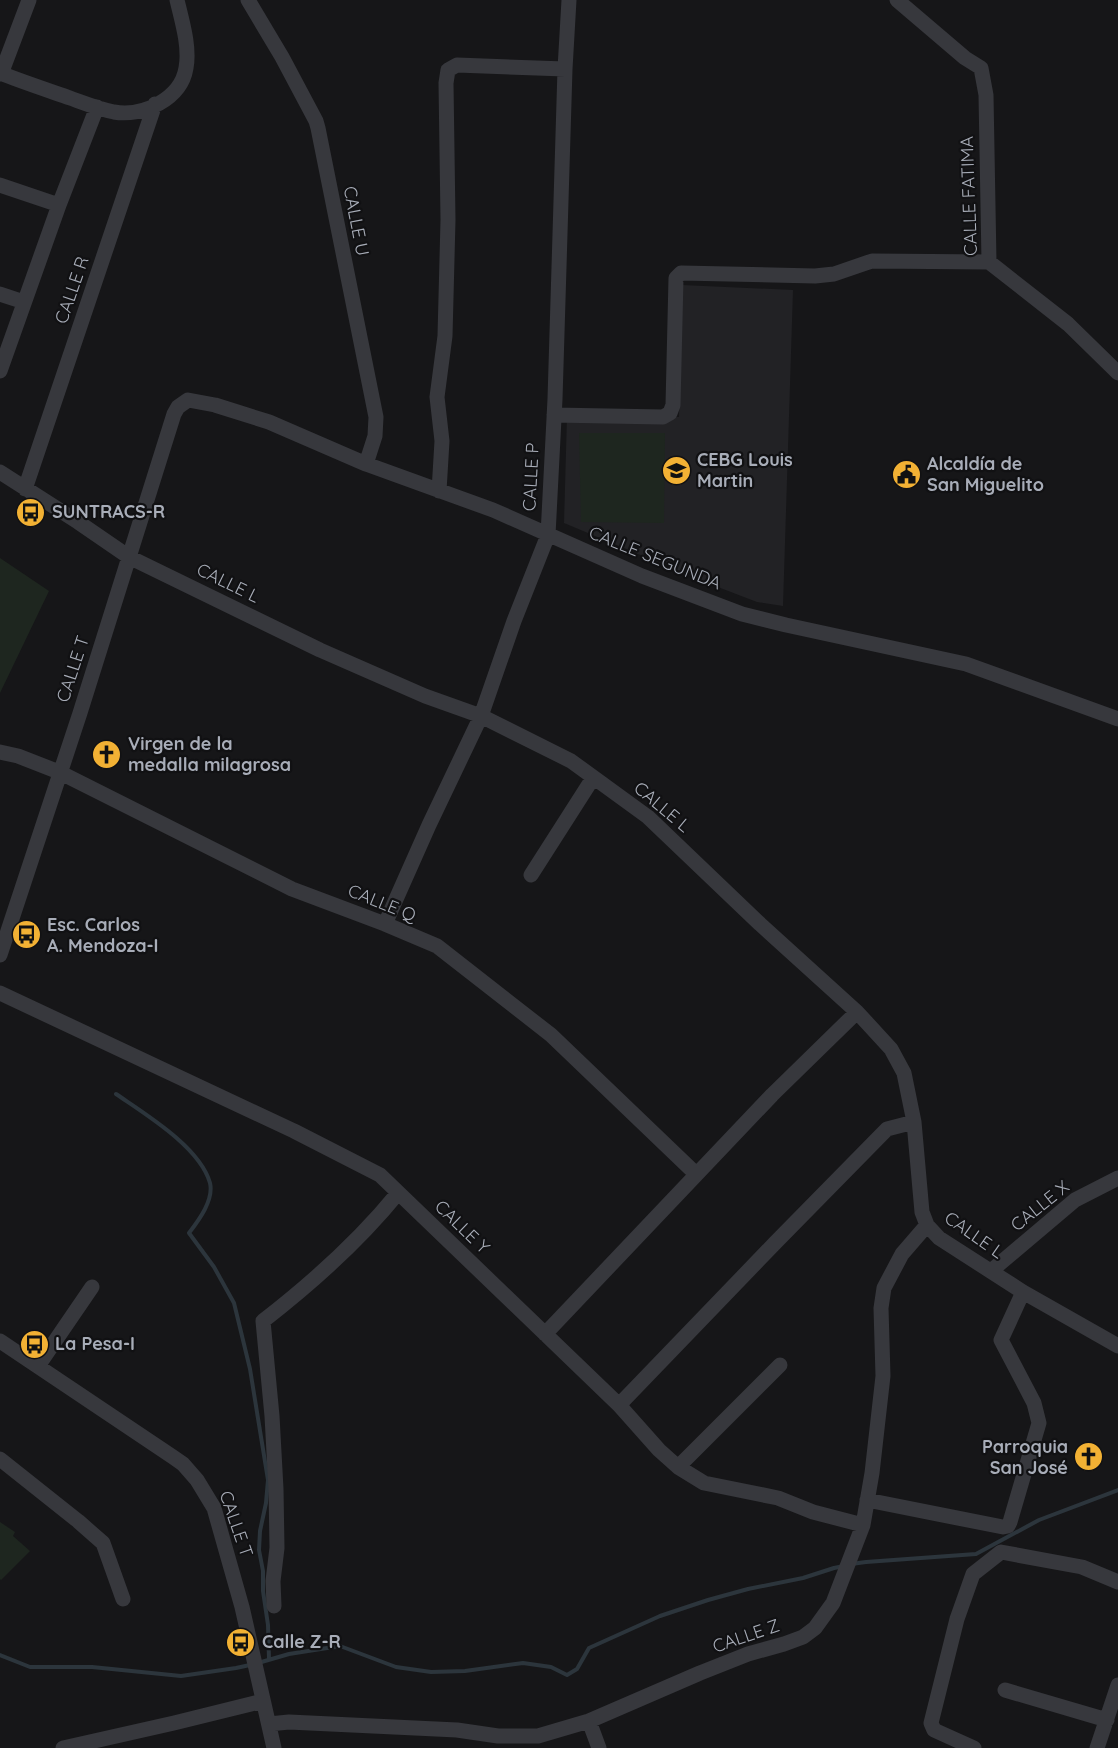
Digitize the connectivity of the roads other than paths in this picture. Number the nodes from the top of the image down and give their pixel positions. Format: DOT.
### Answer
graph roads {
  1 [pos="29,0"];
  2 [pos="177,0"];
  3 [pos="248,0"];
  4 [pos="569,0"];
  5 [pos="897,0"];
  6 [pos="565,69"];
  7 [pos="2,78"];
  8 [pos="155,104"];
  9 [pos="97,107"];
  10 [pos="0,185"];
  11 [pos="59,205"];
  12 [pos="989,262"];
  13 [pos="0,294"];
  14 [pos="24,302"];
  15 [pos="0,371"];
  16 [pos="1118,373"];
  17 [pos="188,400"];
  18 [pos="554,415"];
  19 [pos="366,464"];
  20 [pos="0,472"];
  21 [pos="25,489"];
  22 [pos="439,490"];
  23 [pos="548,536"];
  24 [pos="129,558"];
  25 [pos="481,716"];
  26 [pos="1118,719"];
  27 [pos="0,752"];
  28 [pos="59,772"];
  29 [pos="593,778"];
  30 [pos="531,875"];
  31 [pos="385,924"];
  32 [pos="0,955"];
  33 [pos="0,993"];
  34 [pos="857,1012"];
  35 [pos="914,1122"];
  36 [pos="696,1174"];
  37 [pos="1118,1178"];
  38 [pos="398,1193"];
  39 [pos="927,1225"];
  40 [pos="991,1271"];
  41 [pos="92,1287"];
  42 [pos="1023,1292"];
  43 [pos="545,1334"];
  44 [pos="0,1341"];
  45 [pos="1118,1346"];
  46 [pos="780,1365"];
  47 [pos="38,1366"];
  48 [pos="619,1406"];
  49 [pos="0,1459"];
  50 [pos="678,1467"];
  51 [pos="867,1500"];
  52 [pos="863,1525"];
  53 [pos="1118,1582"];
  54 [pos="123,1599"];
  55 [pos="274,1606"];
  56 [pos="1118,1685"];
  57 [pos="1005,1690"];
  58 [pos="263,1701"];
  59 [pos="1107,1720"];
  60 [pos="589,1721"];
  61 [pos="269,1724"];
  62 [pos="63,1748"];
  63 [pos="274,1748"];
  64 [pos="599,1748"];
  65 [pos="974,1748"];
  66 [pos="1098,1748"];
  1 -- 7 [label="street"];
  2 -- 8 [label="street"];
  3 -- 19 [label="street, CALLE U"];
  4 -- 6 [label="street, CALLE P"];
  5 -- 12 [label="street, CALLE FATIMA"];
  6 -- 18 [label="street, CALLE P"];
  6 -- 22 [label="street"];
  7 -- 9 [label="street"];
  8 -- 9 [label="street"];
  8 -- 21 [label="street, CALLE R"];
  9 -- 11 [label="street"];
  10 -- 11 [label="street"];
  11 -- 14 [label="street"];
  12 -- 16 [label="street, CALLE FATIMA"];
  12 -- 18 [label="street"];
  13 -- 14 [label="street"];
  14 -- 15 [label="street"];
  17 -- 19 [label="street, CALLE SEGUNDA"];
  17 -- 24 [label="street, CALLE T"];
  18 -- 23 [label="street, CALLE P"];
  19 -- 22 [label="street, CALLE SEGUNDA"];
  20 -- 21 [label="street, CALLE L"];
  21 -- 24 [label="street, CALLE L"];
  22 -- 23 [label="street, CALLE SEGUNDA"];
  23 -- 25 [label="street, CALLE P"];
  23 -- 26 [label="street, CALLE SEGUNDA"];
  24 -- 25 [label="street, CALLE L"];
  24 -- 28 [label="street, CALLE T"];
  25 -- 29 [label="street, CALLE L"];
  25 -- 31 [label="street, CALLE P"];
  27 -- 28 [label="street, CALLE Q"];
  28 -- 31 [label="street, CALLE Q"];
  28 -- 32 [label="street, CALLE T"];
  29 -- 30 [label="street"];
  29 -- 34 [label="street, CALLE L"];
  31 -- 36 [label="street, CALLE Q"];
  33 -- 38 [label="street, CALLE Y"];
  34 -- 35 [label="street, CALLE L"];
  34 -- 36 [label="street"];
  35 -- 39 [label="street, CALLE L"];
  35 -- 48 [label="street"];
  36 -- 43 [label="street"];
  37 -- 40 [label="street, CALLE X"];
  38 -- 43 [label="street, CALLE Y"];
  38 -- 55 [label="street"];
  39 -- 40 [label="street, CALLE L"];
  39 -- 51 [label="street, CALLE Z"];
  40 -- 42 [label="street, CALLE L"];
  41 -- 47 [label="street"];
  42 -- 45 [label="street, CALLE L"];
  42 -- 51 [label="street"];
  43 -- 48 [label="street, CALLE Y"];
  44 -- 47 [label="street, CALLE T"];
  46 -- 50 [label="street"];
  47 -- 58 [label="street, CALLE T"];
  48 -- 50 [label="street, CALLE Y"];
  49 -- 54 [label="street"];
  50 -- 52 [label="street, CALLE Y"];
  51 -- 52 [label="street, CALLE Z"];
  52 -- 60 [label="street, CALLE Z"];
  53 -- 65 [label="street"];
  56 -- 59 [label="street"];
  57 -- 59 [label="street"];
  58 -- 61 [label="street, CALLE T"];
  58 -- 62 [label="street"];
  59 -- 66 [label="street"];
  60 -- 61 [label="street, CALLE Z"];
  60 -- 64 [label="street"];
  61 -- 63 [label="street, CALLE T"];
}
